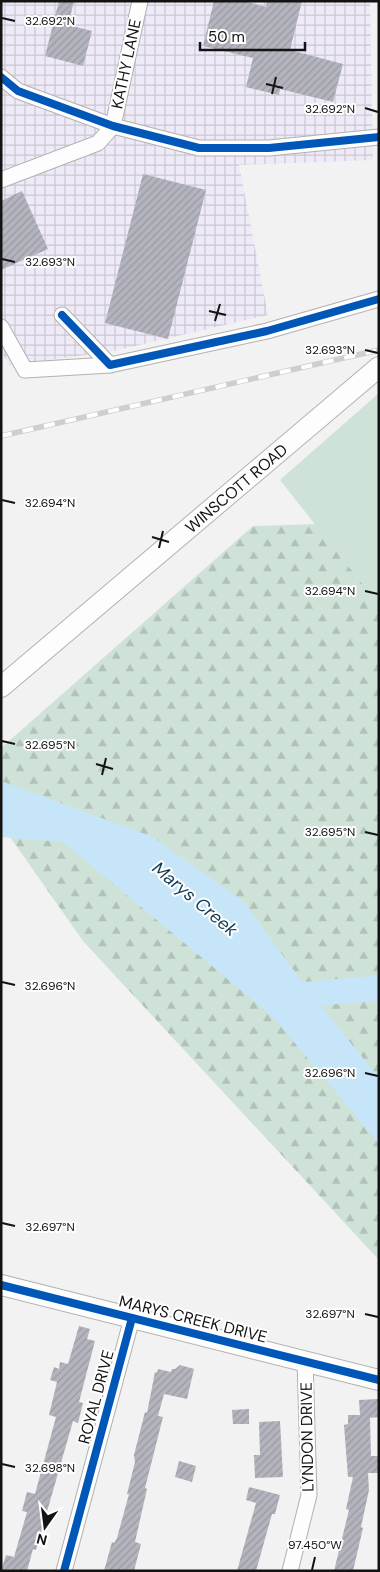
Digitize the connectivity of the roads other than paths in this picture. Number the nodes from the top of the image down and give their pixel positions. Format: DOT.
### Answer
graph roads {
  1 [pos="140,1"];
  2 [pos="1,77"];
  3 [pos="113,126"];
  4 [pos="379,137"];
  5 [pos="1,180"];
  6 [pos="379,299"];
  7 [pos="62,316"];
  8 [pos="1,327"];
  9 [pos="110,365"];
  10 [pos="379,367"];
  11 [pos="1,687"];
  12 [pos="1,1286"];
  13 [pos="132,1318"];
  14 [pos="305,1361"];
  15 [pos="379,1380"];
  16 [pos="64,1571"];
  17 [pos="290,1571"];
  1 -- 3 [label="street, KATHY LANE"];
  2 -- 3 [label="street"];
  3 -- 4 [label="street"];
  3 -- 5 [label="street"];
  6 -- 9 [label="street"];
  7 -- 9 [label="street"];
  8 -- 9 [label="street"];
  10 -- 11 [label="main road, WINSCOTT ROAD"];
  12 -- 13 [label="main road, MARYS CREEK DRIVE"];
  13 -- 14 [label="main road, MARYS CREEK DRIVE"];
  13 -- 16 [label="street, ROYAL DRIVE"];
  14 -- 15 [label="main road, MARYS CREEK DRIVE"];
  14 -- 17 [label="street, LYNDON DRIVE"];
}
